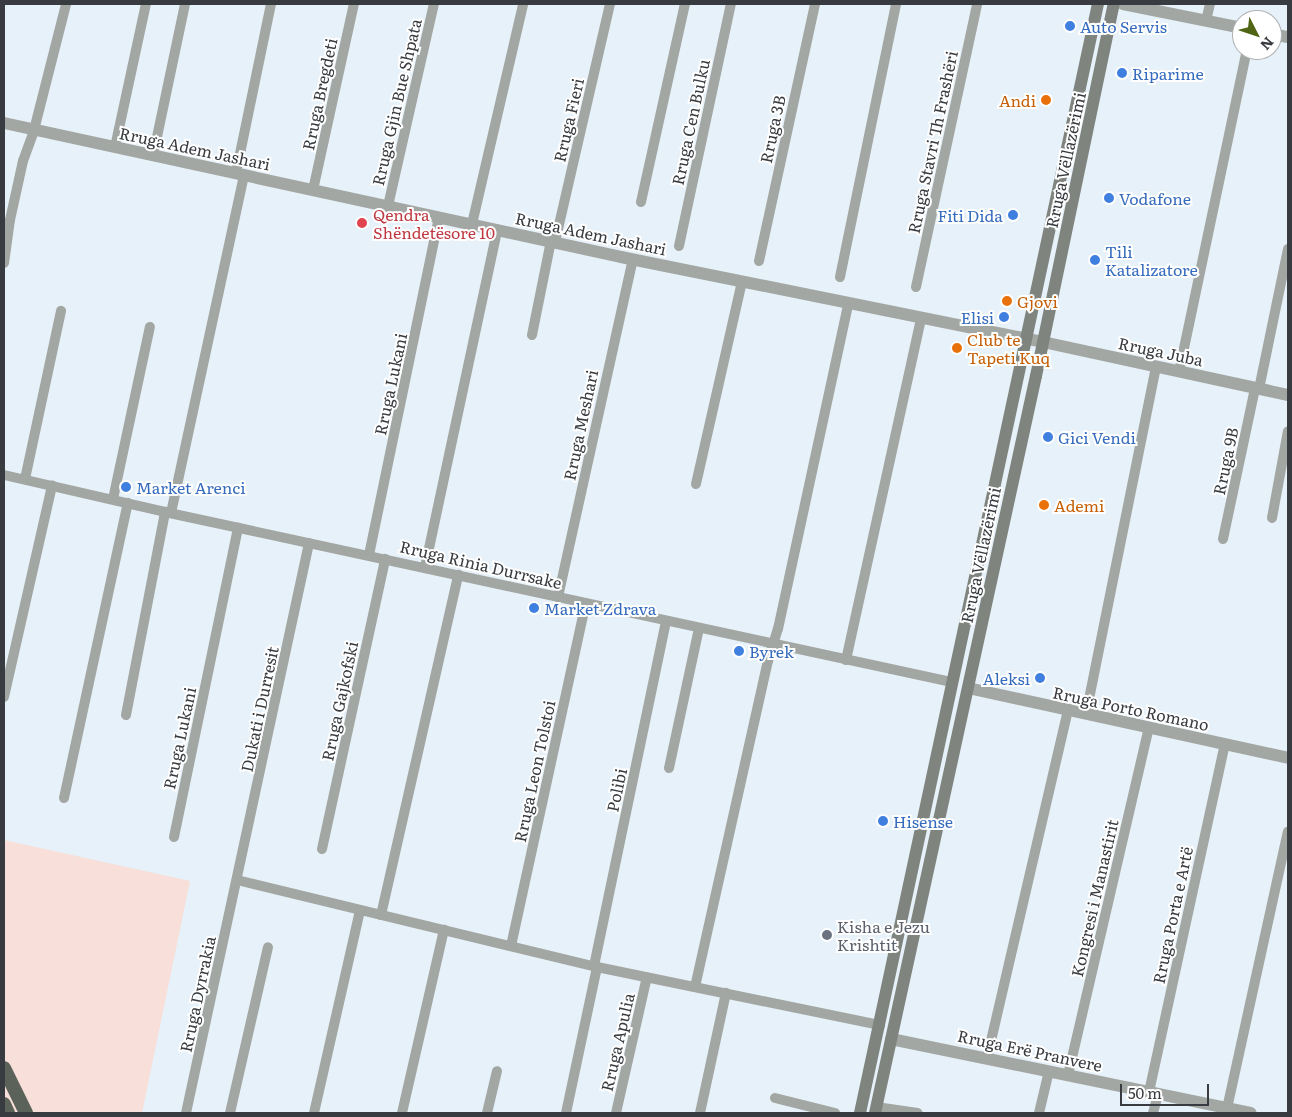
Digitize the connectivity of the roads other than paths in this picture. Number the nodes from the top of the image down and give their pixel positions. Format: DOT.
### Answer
graph roads {
  1 [pos="66,4"];
  2 [pos="146,4"];
  3 [pos="185,4"];
  4 [pos="270,4"];
  5 [pos="354,4"];
  6 [pos="434,4"];
  7 [pos="523,4"];
  8 [pos="610,4"];
  9 [pos="685,4"];
  10 [pos="731,4"];
  11 [pos="815,4"];
  12 [pos="896,4"];
  13 [pos="977,4"];
  14 [pos="1098,4"];
  15 [pos="1114,4"];
  16 [pos="1123,4"];
  17 [pos="1210,4"];
  18 [pos="1206,21"];
  19 [pos="1232,26"];
  20 [pos="1245,60"];
  21 [pos="4,123"];
  22 [pos="34,130"];
  23 [pos="115,147"];
  24 [pos="153,156"];
  25 [pos="240,174"];
  26 [pos="313,190"];
  27 [pos="641,202"];
  28 [pos="388,206"];
  29 [pos="440,218"];
  30 [pos="472,224"];
  31 [pos="497,230"];
  32 [pos="553,242"];
  33 [pos="679,246"];
  34 [pos="1288,249"];
  35 [pos="633,259"];
  36 [pos="759,261"];
  37 [pos="4,262"];
  38 [pos="840,277"];
  39 [pos="742,281"];
  40 [pos="916,287"];
  41 [pos="848,305"];
  42 [pos="61,311"];
  43 [pos="921,319"];
  44 [pos="150,327"];
  45 [pos="532,335"];
  46 [pos="1026,339"];
  47 [pos="1043,342"];
  48 [pos="1156,367"];
  49 [pos="1178,372"];
  50 [pos="1257,389"];
  51 [pos="1288,395"];
  52 [pos="1288,432"];
  53 [pos="4,475"];
  54 [pos="26,479"];
  55 [pos="696,484"];
  56 [pos="52,485"];
  57 [pos="113,499"];
  58 [pos="128,503"];
  59 [pos="168,513"];
  60 [pos="1272,518"];
  61 [pos="238,528"];
  62 [pos="1223,540"];
  63 [pos="309,543"];
  64 [pos="369,555"];
  65 [pos="385,558"];
  66 [pos="425,567"];
  67 [pos="458,575"];
  68 [pos="558,597"];
  69 [pos="586,603"];
  70 [pos="666,621"];
  71 [pos="699,628"];
  72 [pos="773,645"];
  73 [pos="846,660"];
  74 [pos="951,682"];
  75 [pos="968,688"];
  76 [pos="4,697"];
  77 [pos="1068,710"];
  78 [pos="1086,714"];
  79 [pos="126,715"];
  80 [pos="1149,728"];
  81 [pos="1225,744"];
  82 [pos="1288,758"];
  83 [pos="669,768"];
  84 [pos="64,798"];
  85 [pos="1288,832"];
  86 [pos="174,837"];
  87 [pos="322,849"];
  88 [pos="237,880"];
  89 [pos="360,910"];
  90 [pos="381,915"];
  91 [pos="444,930"];
  92 [pos="511,946"];
  93 [pos="268,947"];
  94 [pos="595,966"];
  95 [pos="646,977"];
  96 [pos="695,986"];
  97 [pos="726,993"];
  98 [pos="880,1025"];
  99 [pos="891,1039"];
  100 [pos="987,1058"];
  101 [pos="4,1068"];
  102 [pos="497,1071"];
  103 [pos="1049,1071"];
  104 [pos="1068,1075"];
  105 [pos="1153,1093"];
  106 [pos="775,1098"];
  107 [pos="4,1104"];
  108 [pos="876,1110"];
  109 [pos="1227,1111"];
  110 [pos="8,1113"];
  111 [pos="26,1113"];
  112 [pos="186,1113"];
  113 [pos="230,1113"];
  114 [pos="314,1113"];
  115 [pos="402,1113"];
  116 [pos="487,1113"];
  117 [pos="566,1113"];
  118 [pos="616,1113"];
  119 [pos="700,1113"];
  120 [pos="836,1113"];
  121 [pos="860,1113"];
  122 [pos="918,1113"];
  123 [pos="1039,1113"];
  124 [pos="1153,1113"];
  125 [pos="1250,1113"];
  1 -- 22 [label="street"];
  2 -- 23 [label="street"];
  3 -- 24 [label="street"];
  4 -- 25 [label="street"];
  5 -- 26 [label="street, Rruga Bregdeti"];
  6 -- 28 [label="street, Rruga Gjin Bue Shpata"];
  7 -- 30 [label="street"];
  8 -- 32 [label="street, Rruga Fieri"];
  9 -- 27 [label="street"];
  10 -- 33 [label="street, Rruga Cen Bulku"];
  11 -- 36 [label="street, Rruga 3B"];
  12 -- 38 [label="street"];
  13 -- 40 [label="street, Rruga Stavri Th Frashëri"];
  14 -- 46 [label="main road, Rruga Vëllazërimi"];
  15 -- 47 [label="main road, Rruga Vëllazërimi"];
  16 -- 18 [label="street"];
  17 -- 18 [label="street"];
  18 -- 19 [label="street"];
  20 -- 49 [label="street"];
  21 -- 22 [label="street, Rruga Adem Jashari"];
  22 -- 23 [label="street, Rruga Adem Jashari"];
  22 -- 37 [label="street"];
  23 -- 24 [label="street, Rruga Adem Jashari"];
  24 -- 25 [label="street, Rruga Adem Jashari"];
  25 -- 26 [label="street, Rruga Adem Jashari"];
  25 -- 59 [label="street"];
  26 -- 28 [label="street, Rruga Adem Jashari"];
  28 -- 29 [label="street, Rruga Adem Jashari"];
  29 -- 30 [label="street, Rruga Adem Jashari"];
  29 -- 64 [label="street, Rruga Lukani"];
  30 -- 31 [label="street, Rruga Adem Jashari"];
  31 -- 32 [label="street, Rruga Adem Jashari"];
  31 -- 66 [label="street"];
  32 -- 35 [label="street, Rruga Adem Jashari"];
  32 -- 45 [label="street, Rruga Fieri"];
  34 -- 50 [label="street, Rruga 9B"];
  35 -- 39 [label="street, Rruga Adem Jashari"];
  35 -- 68 [label="street, Rruga Meshari"];
  39 -- 41 [label="street, Rruga Adem Jashari"];
  39 -- 55 [label="street"];
  41 -- 43 [label="street, Rruga Adem Jashari"];
  41 -- 72 [label="street"];
  42 -- 54 [label="street"];
  43 -- 46 [label="street, Rruga Adem Jashari"];
  43 -- 73 [label="street"];
  44 -- 57 [label="street"];
  46 -- 47 [label="street, Rruga Juba"];
  46 -- 74 [label="main road, Rruga Vëllazërimi"];
  47 -- 48 [label="street, Rruga Juba"];
  47 -- 75 [label="main road, Rruga Vëllazërimi"];
  48 -- 49 [label="street, Rruga Juba"];
  48 -- 78 [label="street"];
  49 -- 50 [label="street, Rruga Juba"];
  50 -- 51 [label="street, Rruga Juba"];
  50 -- 62 [label="street, Rruga 9B"];
  52 -- 60 [label="street"];
  53 -- 54 [label="street, Rruga Rinia Durrsake"];
  54 -- 56 [label="street, Rruga Rinia Durrsake"];
  56 -- 57 [label="street, Rruga Rinia Durrsake"];
  56 -- 76 [label="street"];
  57 -- 58 [label="street, Rruga Rinia Durrsake"];
  58 -- 59 [label="street, Rruga Rinia Durrsake"];
  58 -- 84 [label="street"];
  59 -- 61 [label="street, Rruga Rinia Durrsake"];
  59 -- 79 [label="street"];
  61 -- 63 [label="street, Rruga Rinia Durrsake"];
  61 -- 86 [label="street, Rruga Lukani"];
  63 -- 64 [label="street, Rruga Rinia Durrsake"];
  63 -- 88 [label="street, Dukati i Durresit"];
  64 -- 65 [label="street, Rruga Rinia Durrsake"];
  65 -- 66 [label="street, Rruga Rinia Durrsake"];
  65 -- 87 [label="street, Rruga Gajkofski"];
  66 -- 67 [label="street, Rruga Rinia Durrsake"];
  67 -- 68 [label="street, Rruga Rinia Durrsake"];
  67 -- 90 [label="street"];
  68 -- 69 [label="street, Rruga Rinia Durrsake"];
  69 -- 70 [label="street, Rruga Rinia Durrsake"];
  69 -- 92 [label="street, Rruga Leon Tolstoi"];
  70 -- 71 [label="street, Rruga Rinia Durrsake"];
  70 -- 94 [label="street, Polibi"];
  71 -- 72 [label="street, Rruga Rinia Durrsake"];
  71 -- 83 [label="street"];
  72 -- 73 [label="street, Rruga Rinia Durrsake"];
  72 -- 96 [label="street"];
  73 -- 74 [label="street, Rruga Rinia Durrsake"];
  74 -- 98 [label="main road, Rruga Vëllazërimi"];
  75 -- 77 [label="street, Rruga Porto Romano"];
  75 -- 99 [label="main road, Rruga Vëllazërimi"];
  77 -- 78 [label="street, Rruga Porto Romano"];
  77 -- 100 [label="street"];
  78 -- 80 [label="street, Rruga Porto Romano"];
  80 -- 81 [label="street, Rruga Porto Romano"];
  80 -- 104 [label="street, Kongresi i Manastirit"];
  81 -- 82 [label="street, Rruga Porto Romano"];
  81 -- 105 [label="street, Rruga Porta e Artë"];
  85 -- 109 [label="street"];
  88 -- 89 [label="street"];
  88 -- 112 [label="street, Rruga Dyrrakia"];
  89 -- 90 [label="street"];
  89 -- 114 [label="street"];
  90 -- 91 [label="street"];
  91 -- 92 [label="street"];
  91 -- 115 [label="street"];
  92 -- 94 [label="street"];
  93 -- 113 [label="street"];
  94 -- 95 [label="street"];
  94 -- 117 [label="street, Polibi"];
  95 -- 96 [label="street"];
  95 -- 118 [label="street, Rruga Apulia"];
  96 -- 97 [label="street"];
  97 -- 98 [label="street"];
  97 -- 119 [label="street"];
  98 -- 121 [label="main road, Rruga Vëllazërimi"];
  99 -- 100 [label="street, Rruga Erë Pranvere"];
  99 -- 108 [label="main road, Rruga Vëllazërimi"];
  100 -- 103 [label="street, Rruga Erë Pranvere"];
  101 -- 111 [label="highway"];
  102 -- 116 [label="street"];
  103 -- 104 [label="street, Rruga Erë Pranvere"];
  103 -- 123 [label="street"];
  104 -- 105 [label="street, Rruga Erë Pranvere"];
  105 -- 109 [label="street, Rruga Erë Pranvere"];
  105 -- 124 [label="street, Rruga Porta e Artë"];
  106 -- 120 [label="street"];
  107 -- 110 [label="highway"];
  108 -- 122 [label="street"];
  109 -- 125 [label="street, Rruga Erë Pranvere"];
}
